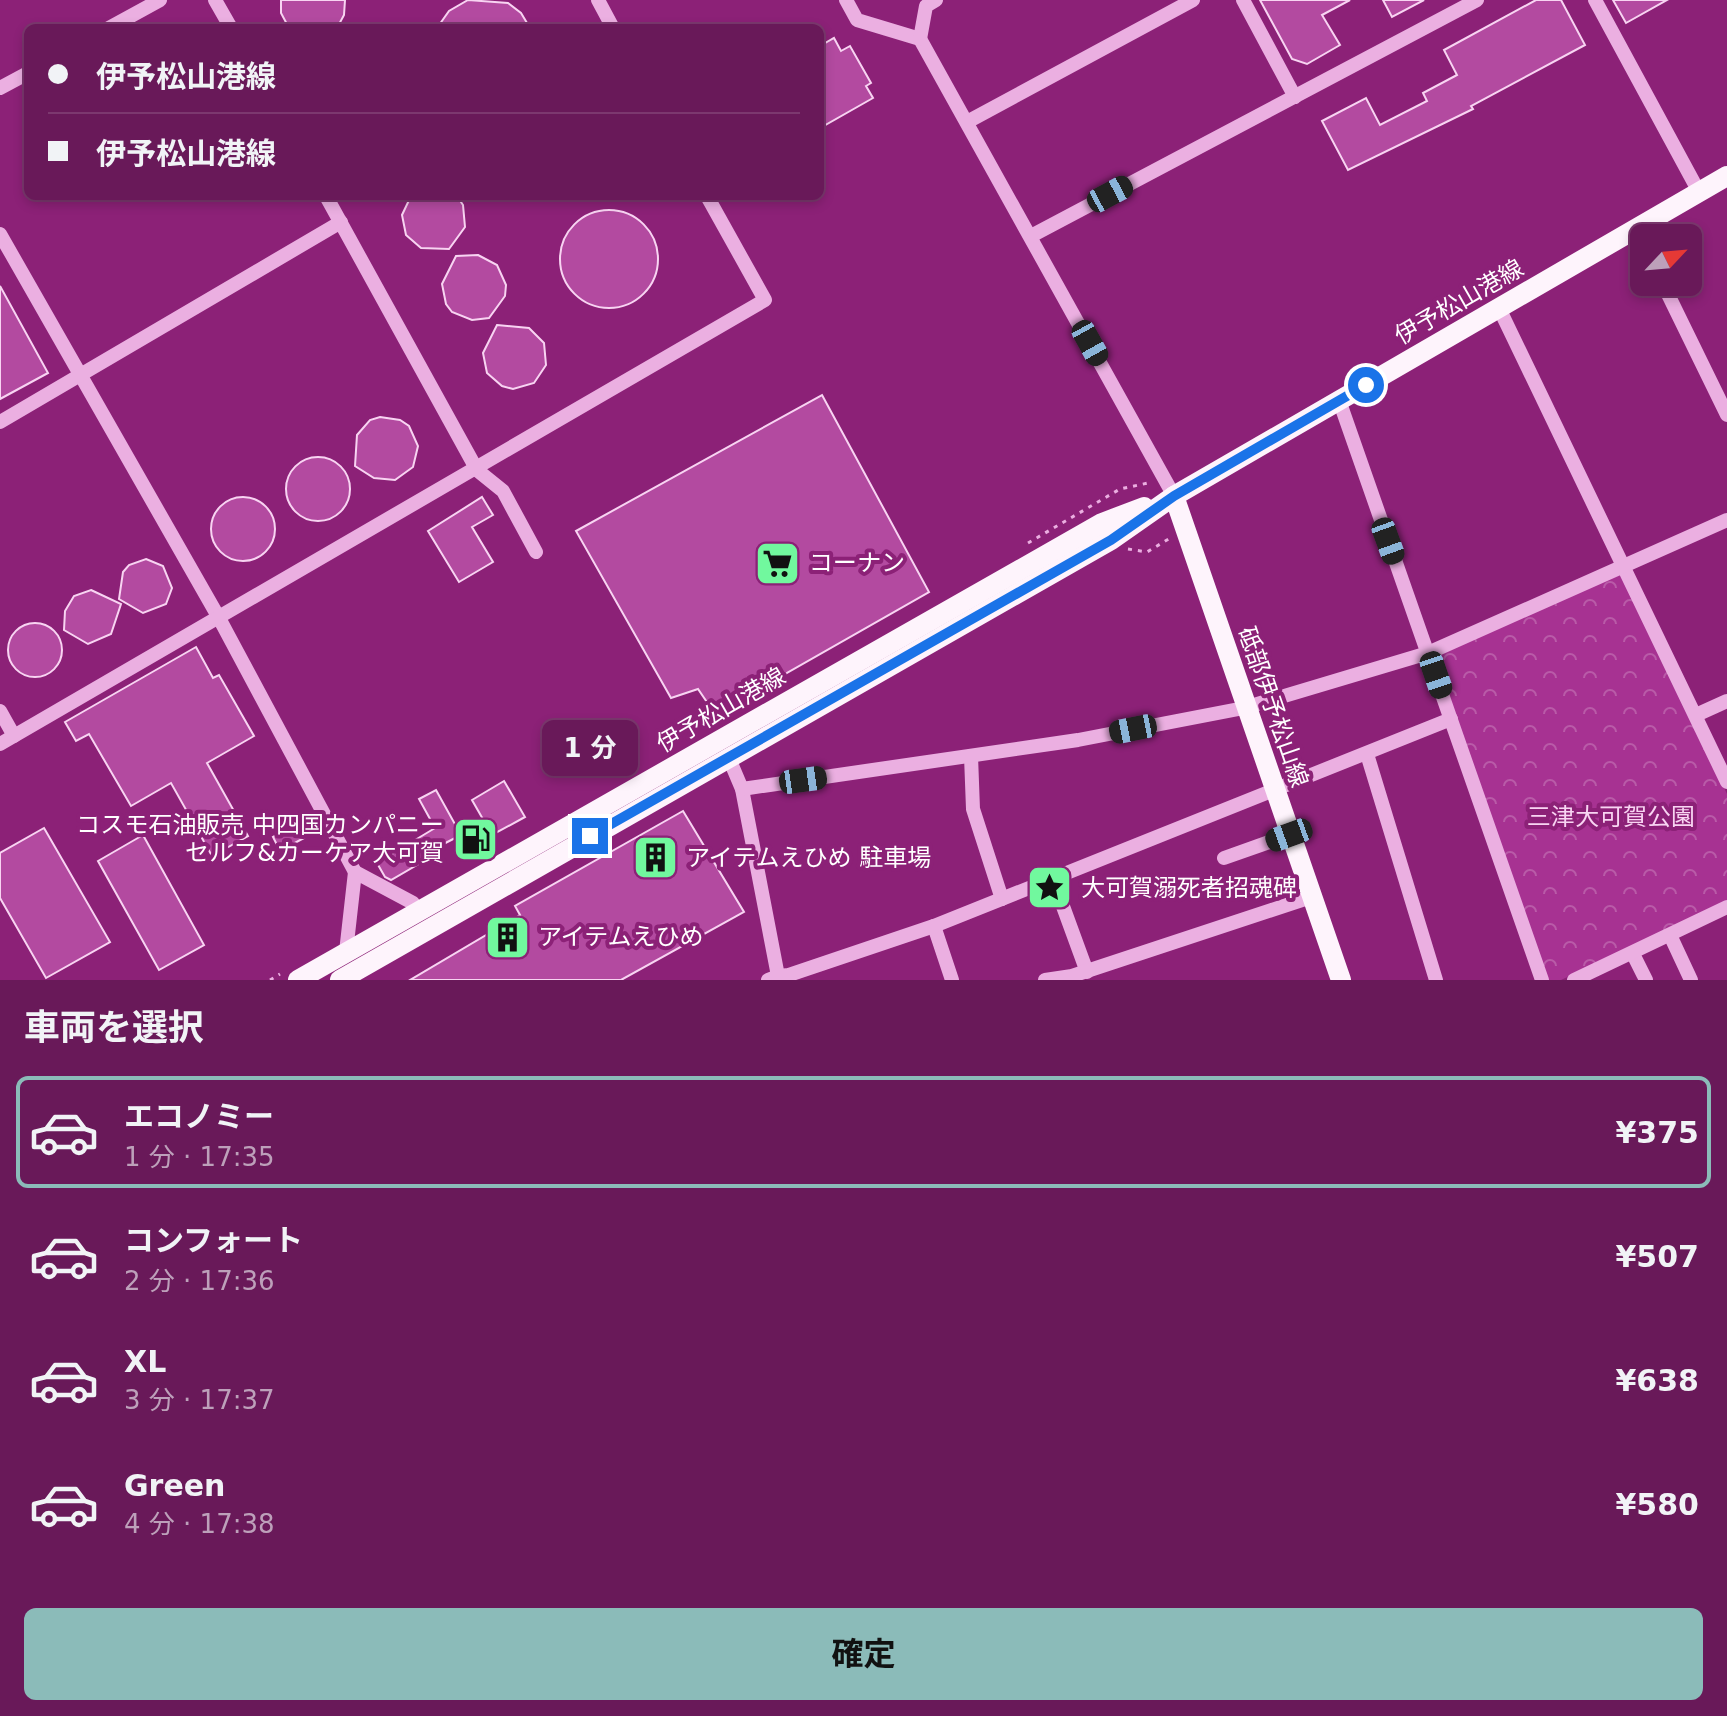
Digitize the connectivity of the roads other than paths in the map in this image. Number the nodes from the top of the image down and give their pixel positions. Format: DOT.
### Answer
graph roads {
  1 [pos="160,0"];
  2 [pos="215,0"];
  3 [pos="598,0"];
  4 [pos="846,0"];
  5 [pos="936,0"];
  6 [pos="1193,0"];
  7 [pos="1243,0"];
  8 [pos="1477,0"];
  9 [pos="1595,0"];
  10 [pos="116,24"];
  11 [pos="229,24"];
  12 [pos="611,24"];
  13 [pos="920,39"];
  14 [pos="24,75"];
  15 [pos="0,88"];
  16 [pos="1295,97"];
  17 [pos="967,122"];
  18 [pos="1727,176"];
  19 [pos="1699,192"];
  20 [pos="328,200"];
  21 [pos="709,200"];
  22 [pos="341,222"];
  23 [pos="1657,224"];
  24 [pos="0,234"];
  25 [pos="1031,236"];
  26 [pos="1630,242"];
  27 [pos="1669,296"];
  28 [pos="1499,308"];
  29 [pos="80,375"];
  30 [pos="1339,400"];
  31 [pos="1727,415"];
  32 [pos="0,422"];
  33 [pos="477,470"];
  34 [pos="1174,496"];
  35 [pos="1727,520"];
  36 [pos="536,552"];
  37 [pos="1625,566"];
  38 [pos="219,618"];
  39 [pos="1428,653"];
  40 [pos="1727,701"];
  41 [pos="1244,708"];
  42 [pos="0,711"];
  43 [pos="1696,715"];
  44 [pos="1451,719"];
  45 [pos="14,736"];
  46 [pos="0,744"];
  47 [pos="1367,754"];
  48 [pos="728,756"];
  49 [pos="971,756"];
  50 [pos="1727,782"];
  51 [pos="742,789"];
  52 [pos="1274,793"];
  53 [pos="1289,835"];
  54 [pos="1224,858"];
  55 [pos="355,872"];
  56 [pos="1053,879"];
  57 [pos="1311,897"];
  58 [pos="1002,899"];
  59 [pos="1727,907"];
  60 [pos="420,911"];
  61 [pos="934,926"];
  62 [pos="1670,935"];
  63 [pos="346,952"];
  64 [pos="1633,954"];
  65 [pos="1087,972"];
  66 [pos="773,978"];
  67 [pos="298,980"];
  68 [pos="340,980"];
  69 [pos="952,980"];
  70 [pos="1045,980"];
  71 [pos="1341,980"];
  72 [pos="1436,980"];
  73 [pos="1542,980"];
  74 [pos="1574,980"];
  75 [pos="1646,980"];
  76 [pos="1691,980"];
  1 -- 10 [label="street"];
  2 -- 11 [label="street"];
  3 -- 12 [label="street"];
  4 -- 13 [label="street"];
  5 -- 13 [label="street"];
  6 -- 17 [label="street"];
  7 -- 16 [label="street"];
  8 -- 16 [label="street"];
  9 -- 19 [label="street"];
  13 -- 17 [label="street"];
  14 -- 15 [label="street"];
  16 -- 25 [label="street"];
  17 -- 25 [label="street"];
  18 -- 19 [label="main road, 伊予松山港線"];
  19 -- 23 [label="main road, 伊予松山港線"];
  20 -- 22 [label="street"];
  21 -- 33 [label="street"];
  22 -- 29 [label="street"];
  22 -- 33 [label="street"];
  24 -- 29 [label="street"];
  25 -- 34 [label="street"];
  26 -- 28 [label="main road, 伊予松山港線"];
  27 -- 31 [label="street"];
  28 -- 30 [label="main road, 伊予松山港線"];
  28 -- 37 [label="street"];
  29 -- 32 [label="street"];
  29 -- 38 [label="street"];
  30 -- 34 [label="main road, 伊予松山港線"];
  30 -- 39 [label="street"];
  33 -- 36 [label="street"];
  33 -- 38 [label="street"];
  34 -- 41 [label="main road, 砥部伊予松山線"];
  34 -- 48 [label="main road, 伊予松山港線"];
  34 -- 60 [label="main road, 伊予松山港線"];
  35 -- 37 [label="street"];
  37 -- 39 [label="street"];
  37 -- 43 [label="street"];
  38 -- 45 [label="street"];
  38 -- 55 [label="street"];
  39 -- 41 [label="street"];
  39 -- 44 [label="street"];
  40 -- 43 [label="street"];
  41 -- 49 [label="street"];
  41 -- 52 [label="main road, 砥部伊予松山線"];
  42 -- 45 [label="street"];
  43 -- 50 [label="street"];
  44 -- 47 [label="street"];
  44 -- 73 [label="street"];
  45 -- 46 [label="street"];
  47 -- 52 [label="street"];
  47 -- 72 [label="street"];
  48 -- 51 [label="street"];
  48 -- 68 [label="main road, 伊予松山港線"];
  49 -- 51 [label="street"];
  49 -- 58 [label="street"];
  51 -- 66 [label="street"];
  52 -- 53 [label="main road, 砥部伊予松山線"];
  52 -- 56 [label="street"];
  53 -- 54 [label="street"];
  53 -- 57 [label="main road, 砥部伊予松山線"];
  55 -- 60 [label="street"];
  55 -- 63 [label="street"];
  56 -- 58 [label="street"];
  56 -- 65 [label="street"];
  57 -- 65 [label="street"];
  57 -- 71 [label="main road, 砥部伊予松山線"];
  58 -- 61 [label="street"];
  59 -- 62 [label="street"];
  60 -- 63 [label="main road, 伊予松山港線"];
  61 -- 66 [label="street"];
  61 -- 69 [label="street"];
  62 -- 64 [label="street"];
  62 -- 76 [label="street"];
  63 -- 67 [label="main road, 伊予松山港線"];
  64 -- 74 [label="street"];
  64 -- 75 [label="street"];
  65 -- 70 [label="street"];
}
